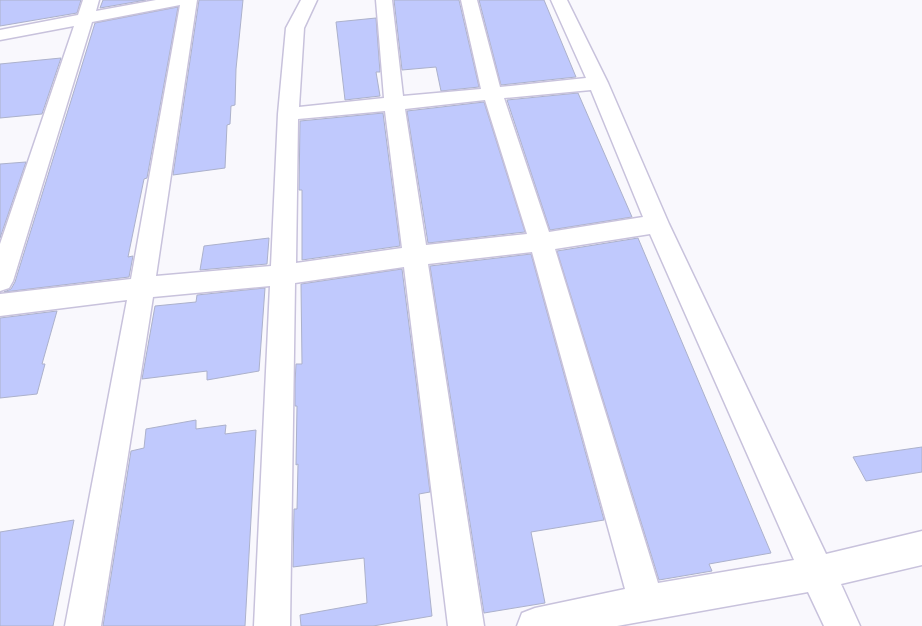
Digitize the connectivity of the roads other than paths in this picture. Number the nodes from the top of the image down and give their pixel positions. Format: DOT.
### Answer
graph roads {
  1 [pos="182,0"];
  2 [pos="189,0"];
  3 [pos="308,0"];
  4 [pos="384,0"];
  5 [pos="469,0"];
  6 [pos="559,0"];
  7 [pos="88,9"];
  8 [pos="0,35"];
  9 [pos="598,83"];
  10 [pos="492,92"];
  11 [pos="394,104"];
  12 [pos="288,114"];
  13 [pos="658,224"];
  14 [pos="540,242"];
  15 [pos="415,256"];
  16 [pos="282,275"];
  17 [pos="0,281"];
  18 [pos="142,288"];
  19 [pos="0,305"];
  20 [pos="922,548"];
  21 [pos="818,573"];
  22 [pos="646,602"];
  23 [pos="83,626"];
  24 [pos="272,626"];
  25 [pos="466,626"];
  26 [pos="535,626"];
  27 [pos="842,626"];
  1 -- 7 [label="street"];
  2 -- 18 [label="street"];
  3 -- 12 [label="street"];
  4 -- 11 [label="street"];
  5 -- 10 [label="street"];
  6 -- 9 [label="street"];
  7 -- 8 [label="street"];
  7 -- 17 [label="street"];
  9 -- 10 [label="street"];
  9 -- 13 [label="street"];
  10 -- 11 [label="street"];
  10 -- 14 [label="street"];
  11 -- 12 [label="street"];
  11 -- 15 [label="street"];
  12 -- 16 [label="street"];
  13 -- 14 [label="street"];
  13 -- 21 [label="street"];
  14 -- 15 [label="street"];
  14 -- 22 [label="street"];
  15 -- 16 [label="street"];
  15 -- 25 [label="street"];
  16 -- 18 [label="street"];
  16 -- 24 [label="street"];
  18 -- 19 [label="street"];
  18 -- 23 [label="street"];
  20 -- 21 [label="street"];
  21 -- 22 [label="street"];
  21 -- 27 [label="street"];
  22 -- 26 [label="street"];
}
